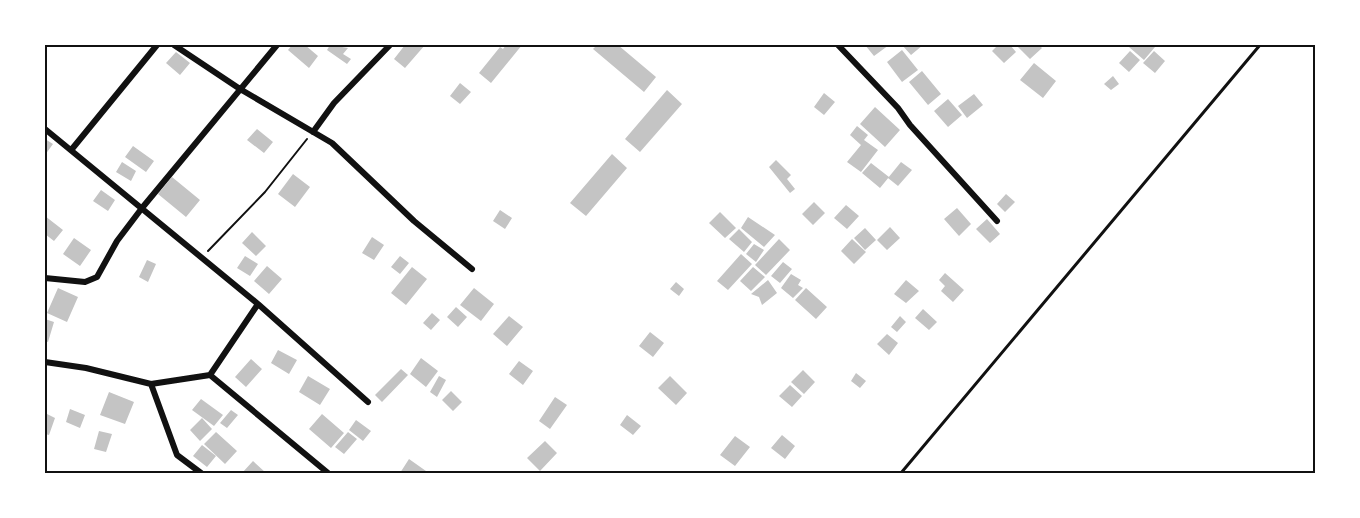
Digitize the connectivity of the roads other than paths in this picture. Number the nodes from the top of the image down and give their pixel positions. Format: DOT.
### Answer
graph roads {
  1 [pos="157,45"];
  2 [pos="174,45"];
  3 [pos="277,45"];
  4 [pos="390,45"];
  5 [pos="838,45"];
  6 [pos="1260,45"];
  7 [pos="240,89"];
  8 [pos="45,129"];
  9 [pos="313,132"];
  10 [pos="72,149"];
  11 [pos="142,208"];
  12 [pos="997,221"];
  13 [pos="472,269"];
  14 [pos="45,278"];
  15 [pos="258,304"];
  16 [pos="45,362"];
  17 [pos="210,375"];
  18 [pos="151,384"];
  19 [pos="368,402"];
  20 [pos="201,473"];
  21 [pos="328,473"];
  22 [pos="901,473"];
  1 -- 10 [label="street"];
  2 -- 7 [label="street"];
  3 -- 7 [label="street"];
  4 -- 9 [label="street"];
  5 -- 12 [label="street"];
  6 -- 22 [label="lane"];
  7 -- 9 [label="street"];
  7 -- 11 [label="street"];
  8 -- 10 [label="street"];
  9 -- 13 [label="street"];
  10 -- 11 [label="street"];
  11 -- 14 [label="street"];
  11 -- 15 [label="street"];
  15 -- 17 [label="street"];
  15 -- 19 [label="street"];
  16 -- 18 [label="street"];
  17 -- 18 [label="street"];
  17 -- 21 [label="street"];
  18 -- 20 [label="street"];
}
